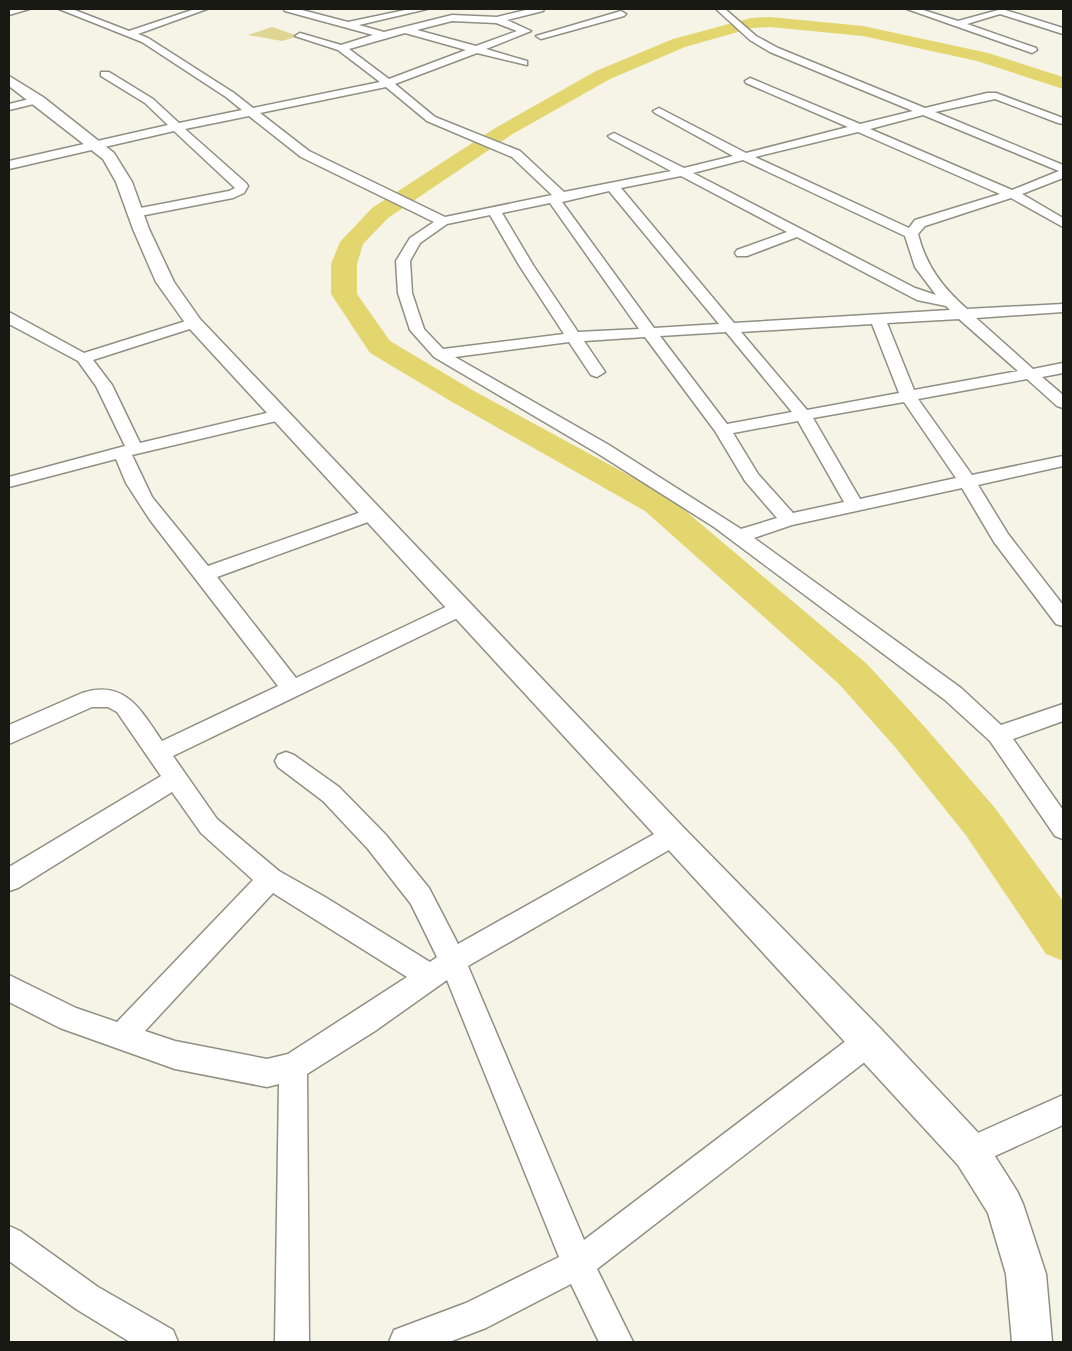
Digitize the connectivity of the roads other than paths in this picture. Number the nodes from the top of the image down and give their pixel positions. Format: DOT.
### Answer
graph roads {
  1 [pos="24,9"];
  2 [pos="64,9"];
  3 [pos="168,9"];
  4 [pos="203,9"];
  5 [pos="288,9"];
  6 [pos="422,9"];
  7 [pos="444,9"];
  8 [pos="540,9"];
  9 [pos="602,9"];
  10 [pos="722,9"];
  11 [pos="912,9"];
  12 [pos="328,10"];
  13 [pos="997,10"];
  14 [pos="9,12"];
  15 [pos="311,14"];
  16 [pos="621,14"];
  17 [pos="185,15"];
  18 [pos="462,17"];
  19 [pos="634,18"];
  20 [pos="496,20"];
  21 [pos="350,24"];
  22 [pos="958,24"];
  23 [pos="406,30"];
  24 [pos="526,31"];
  25 [pos="1063,31"];
  26 [pos="132,33"];
  27 [pos="384,35"];
  28 [pos="300,36"];
  29 [pos="541,36"];
  30 [pos="562,43"];
  31 [pos="341,48"];
  32 [pos="475,49"];
  33 [pos="1032,50"];
  34 [pos="523,63"];
  35 [pos="106,74"];
  36 [pos="9,80"];
  37 [pos="750,81"];
  38 [pos="388,83"];
  39 [pos="38,100"];
  40 [pos="9,107"];
  41 [pos="659,111"];
  42 [pos="926,111"];
  43 [pos="251,112"];
  44 [pos="1062,121"];
  45 [pos="178,127"];
  46 [pos="859,127"];
  47 [pos="614,136"];
  48 [pos="94,144"];
  49 [pos="743,156"];
  50 [pos="9,165"];
  51 [pos="1063,169"];
  52 [pos="682,172"];
  53 [pos="1063,174"];
  54 [pos="613,187"];
  55 [pos="1012,194"];
  56 [pos="559,198"];
  57 [pos="495,212"];
  58 [pos="135,213"];
  59 [pos="443,221"];
  60 [pos="1063,223"];
  61 [pos="798,232"];
  62 [pos="911,234"];
  63 [pos="742,252"];
  64 [pos="1063,308"];
  65 [pos="957,309"];
  66 [pos="9,316"];
  67 [pos="878,319"];
  68 [pos="194,323"];
  69 [pos="730,328"];
  70 [pos="649,332"];
  71 [pos="573,337"];
  72 [pos="439,354"];
  73 [pos="84,358"];
  74 [pos="1063,368"];
  75 [pos="597,372"];
  76 [pos="1028,374"];
  77 [pos="909,398"];
  78 [pos="1063,402"];
  79 [pos="279,415"];
  80 [pos="803,415"];
  81 [pos="723,430"];
  82 [pos="129,451"];
  83 [pos="1063,461"];
  84 [pos="967,481"];
  85 [pos="9,482"];
  86 [pos="854,506"];
  87 [pos="373,514"];
  88 [pos="789,520"];
  89 [pos="739,536"];
  90 [pos="204,574"];
  91 [pos="461,608"];
  92 [pos="1063,619"];
  93 [pos="292,689"];
  94 [pos="1063,712"];
  95 [pos="9,735"];
  96 [pos="998,735"];
  97 [pos="159,753"];
  98 [pos="286,761"];
  99 [pos="175,779"];
  100 [pos="1063,829"];
  101 [pos="672,836"];
  102 [pos="270,879"];
  103 [pos="9,880"];
  104 [pos="453,961"];
  105 [pos="430,977"];
  106 [pos="9,988"];
  107 [pos="122,1036"];
  108 [pos="869,1040"];
  109 [pos="293,1067"];
  110 [pos="1063,1110"];
  111 [pos="971,1152"];
  112 [pos="9,1242"];
  113 [pos="578,1264"];
  114 [pos="162,1342"];
  115 [pos="292,1342"];
  116 [pos="406,1342"];
  117 [pos="616,1342"];
  118 [pos="1032,1342"];
  1 -- 14 [label="street"];
  2 -- 26 [label="street"];
  3 -- 17 [label="street"];
  4 -- 17 [label="street"];
  5 -- 15 [label="street"];
  6 -- 21 [label="street"];
  7 -- 18 [label="street"];
  8 -- 20 [label="street"];
  9 -- 16 [label="street"];
  10 -- 42 [label="street"];
  11 -- 22 [label="street"];
  12 -- 15 [label="street"];
  13 -- 22 [label="street"];
  13 -- 25 [label="street"];
  15 -- 21 [label="street"];
  16 -- 19 [label="street"];
  16 -- 29 [label="street"];
  17 -- 26 [label="street"];
  18 -- 20 [label="street"];
  18 -- 23 [label="street"];
  20 -- 24 [label="street"];
  21 -- 27 [label="street"];
  22 -- 33 [label="street"];
  23 -- 27 [label="street"];
  23 -- 32 [label="street"];
  24 -- 29 [label="street"];
  24 -- 32 [label="street"];
  26 -- 43 [label="street"];
  27 -- 31 [label="street"];
  28 -- 31 [label="street"];
  29 -- 30 [label="street"];
  31 -- 38 [label="street"];
  32 -- 34 [label="street"];
  32 -- 38 [label="street"];
  35 -- 45 [label="street"];
  36 -- 39 [label="street"];
  37 -- 46 [label="street"];
  38 -- 43 [label="street"];
  38 -- 56 [label="street"];
  39 -- 40 [label="street"];
  39 -- 48 [label="street"];
  41 -- 49 [label="street"];
  42 -- 44 [label="street"];
  42 -- 46 [label="street"];
  42 -- 51 [label="street"];
  43 -- 45 [label="street"];
  43 -- 59 [label="street"];
  45 -- 48 [label="street"];
  45 -- 58 [label="street"];
  46 -- 49 [label="street"];
  46 -- 55 [label="street"];
  47 -- 52 [label="street"];
  48 -- 50 [label="street"];
  48 -- 58 [label="street"];
  49 -- 52 [label="street"];
  49 -- 62 [label="street"];
  52 -- 54 [label="street"];
  52 -- 61 [label="street"];
  53 -- 55 [label="street"];
  54 -- 56 [label="street"];
  54 -- 69 [label="street"];
  55 -- 60 [label="street"];
  55 -- 62 [label="street"];
  56 -- 57 [label="street"];
  56 -- 70 [label="street"];
  57 -- 59 [label="street"];
  57 -- 71 [label="street"];
  58 -- 68 [label="street"];
  59 -- 72 [label="street"];
  61 -- 63 [label="street"];
  61 -- 65 [label="street"];
  62 -- 65 [label="street"];
  64 -- 65 [label="street"];
  65 -- 67 [label="street"];
  65 -- 76 [label="street"];
  66 -- 73 [label="street"];
  67 -- 69 [label="street"];
  67 -- 77 [label="street"];
  68 -- 73 [label="street"];
  68 -- 79 [label="street"];
  69 -- 70 [label="street"];
  69 -- 80 [label="street"];
  70 -- 71 [label="street"];
  70 -- 81 [label="street"];
  71 -- 72 [label="street"];
  71 -- 75 [label="street"];
  72 -- 89 [label="street"];
  73 -- 82 [label="street"];
  74 -- 76 [label="street"];
  76 -- 77 [label="street"];
  76 -- 78 [label="street"];
  77 -- 80 [label="street"];
  77 -- 84 [label="street"];
  79 -- 82 [label="street"];
  79 -- 87 [label="street"];
  80 -- 81 [label="street"];
  80 -- 86 [label="street"];
  81 -- 88 [label="street"];
  82 -- 85 [label="street"];
  82 -- 90 [label="street"];
  83 -- 84 [label="street"];
  84 -- 86 [label="street"];
  84 -- 92 [label="street"];
  86 -- 88 [label="street"];
  87 -- 90 [label="street"];
  87 -- 91 [label="street"];
  88 -- 89 [label="street"];
  89 -- 96 [label="street"];
  90 -- 93 [label="street"];
  91 -- 93 [label="street"];
  91 -- 101 [label="street"];
  93 -- 97 [label="street"];
  94 -- 96 [label="street"];
  95 -- 97 [label="street"];
  96 -- 100 [label="street"];
  97 -- 99 [label="street"];
  98 -- 104 [label="street"];
  99 -- 102 [label="street"];
  99 -- 103 [label="street"];
  101 -- 104 [label="street"];
  101 -- 108 [label="street"];
  102 -- 105 [label="street"];
  102 -- 107 [label="street"];
  104 -- 105 [label="street"];
  104 -- 113 [label="street"];
  105 -- 109 [label="street"];
  106 -- 107 [label="street"];
  107 -- 109 [label="street"];
  108 -- 111 [label="street"];
  108 -- 113 [label="street"];
  109 -- 115 [label="street"];
  110 -- 111 [label="street"];
  111 -- 118 [label="street"];
  112 -- 114 [label="street"];
  113 -- 116 [label="street"];
  113 -- 117 [label="street"];
}
